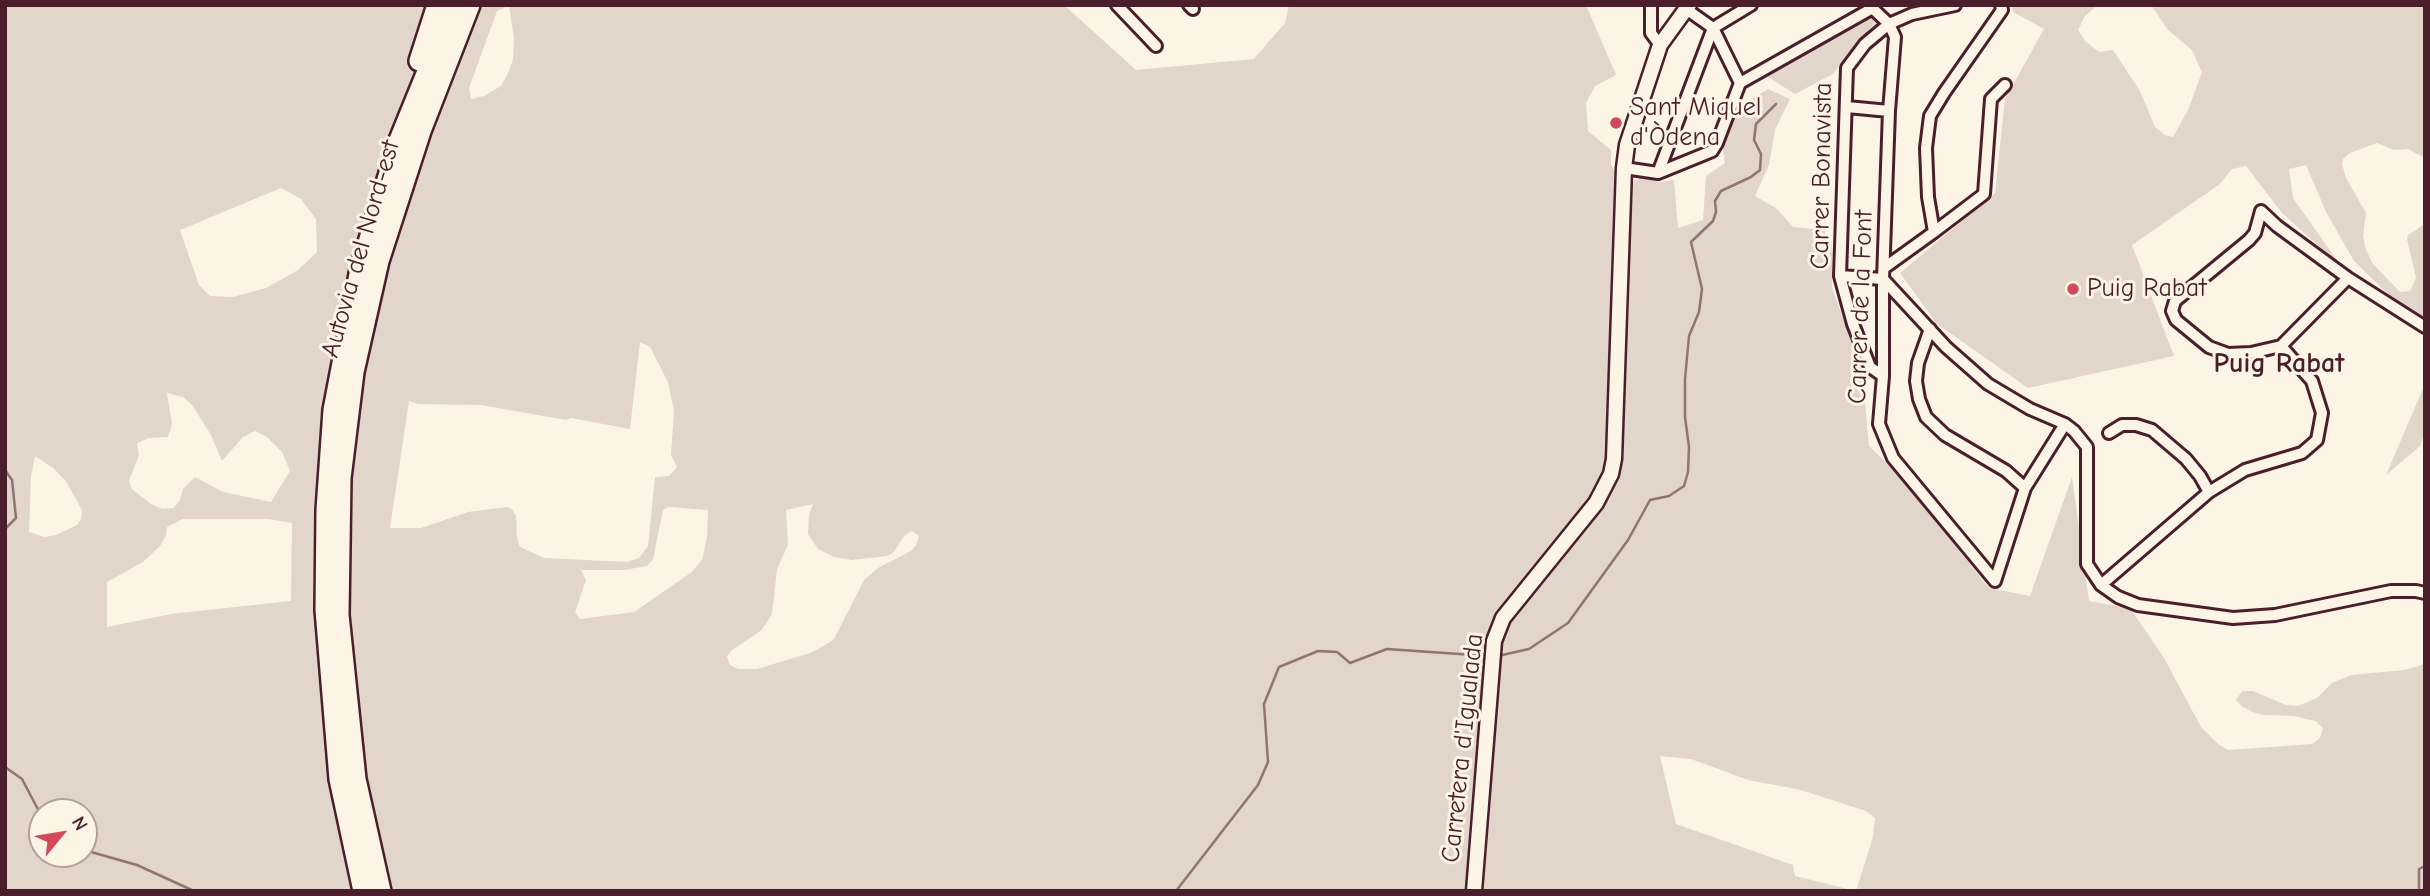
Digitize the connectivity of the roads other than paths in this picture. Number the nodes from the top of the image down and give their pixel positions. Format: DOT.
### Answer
graph roads {
  1 [pos="437,5"];
  2 [pos="454,5"];
  3 [pos="470,5"];
  4 [pos="1117,5"];
  5 [pos="1651,5"];
  6 [pos="1751,5"];
  7 [pos="1955,5"];
  8 [pos="2001,5"];
  9 [pos="1687,7"];
  10 [pos="1870,7"];
  11 [pos="1889,24"];
  12 [pos="1713,28"];
  13 [pos="1660,45"];
  14 [pos="1156,46"];
  15 [pos="1740,83"];
  16 [pos="2005,85"];
  17 [pos="1847,107"];
  18 [pos="1889,111"];
  19 [pos="1624,168"];
  20 [pos="1658,173"];
  21 [pos="1934,232"];
  22 [pos="360,269"];
  23 [pos="1883,274"];
  24 [pos="1840,276"];
  25 [pos="2347,278"];
  26 [pos="2425,327"];
  27 [pos="1930,329"];
  28 [pos="2281,346"];
  29 [pos="1883,376"];
  30 [pos="2066,424"];
  31 [pos="2109,433"];
  32 [pos="2025,488"];
  33 [pos="2209,492"];
  34 [pos="2101,584"];
  35 [pos="2425,593"];
  36 [pos="363,891"];
  37 [pos="381,891"];
  38 [pos="1474,891"];
  1 -- 22 [label="highway"];
  2 -- 22 [label="highway, Autovia del Nord-est"];
  3 -- 37 [label="highway, Autovia del Nord-est"];
  4 -- 14 [label="street"];
  5 -- 13 [label="street"];
  6 -- 12 [label="street"];
  7 -- 11 [label="street"];
  8 -- 21 [label="street"];
  9 -- 12 [label="street"];
  9 -- 13 [label="street, Carretera d'Igualada"];
  10 -- 11 [label="street"];
  10 -- 15 [label="street"];
  11 -- 17 [label="street, Carrer Bonavista"];
  11 -- 18 [label="street, Carrer de la Font"];
  12 -- 15 [label="street"];
  12 -- 20 [label="street"];
  13 -- 19 [label="street, Carretera d'Igualada"];
  15 -- 20 [label="street"];
  16 -- 21 [label="street"];
  17 -- 18 [label="street"];
  17 -- 24 [label="street, Carrer Bonavista"];
  18 -- 23 [label="street, Carrer de la Font"];
  19 -- 20 [label="street"];
  19 -- 38 [label="street, Carretera d'Igualada"];
  21 -- 23 [label="street"];
  22 -- 36 [label="highway, Autovia del Nord-est"];
  23 -- 24 [label="street"];
  23 -- 27 [label="street"];
  23 -- 29 [label="street, Carrer de la Font"];
  24 -- 29 [label="street, Carrer Bonavista"];
  25 -- 26 [label="street"];
  25 -- 28 [label="street"];
  25 -- 28 [label="street"];
  27 -- 30 [label="street"];
  27 -- 32 [label="street"];
  28 -- 33 [label="street"];
  29 -- 32 [label="street, Carrer de la Font"];
  30 -- 32 [label="street"];
  30 -- 34 [label="street"];
  31 -- 33 [label="street"];
  33 -- 34 [label="street"];
  34 -- 35 [label="street"];
}
